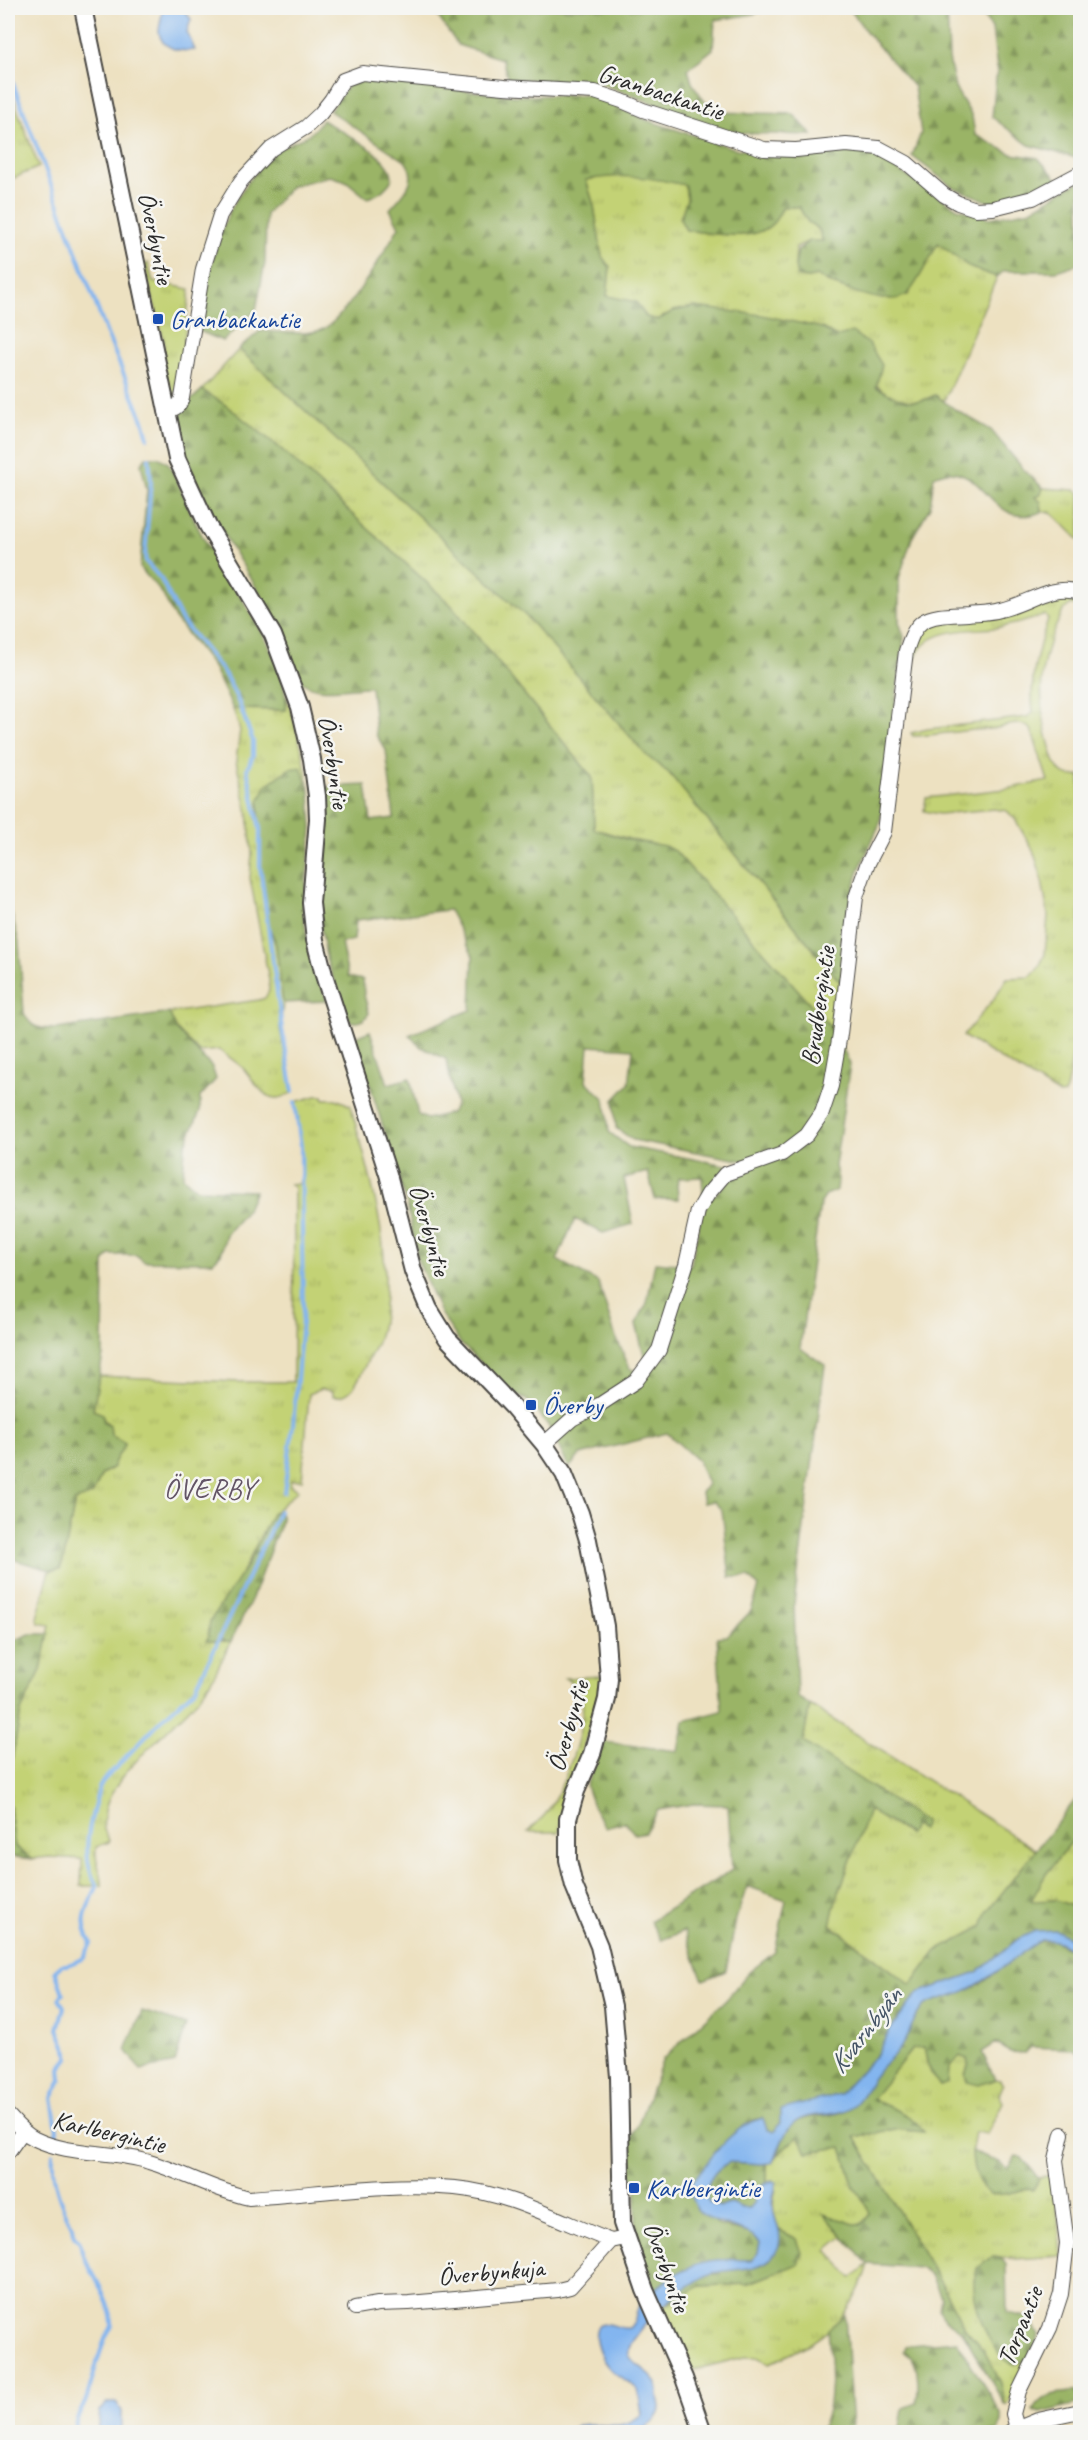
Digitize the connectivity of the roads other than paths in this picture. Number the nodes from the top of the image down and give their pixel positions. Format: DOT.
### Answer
graph roads {
  1 [pos="82,8"];
  2 [pos="1080,173"];
  3 [pos="166,411"];
  4 [pos="1080,592"];
  5 [pos="544,1444"];
  6 [pos="8,2115"];
  7 [pos="23,2131"];
  8 [pos="1062,2134"];
  9 [pos="8,2152"];
  10 [pos="619,2240"];
  11 [pos="355,2308"];
  12 [pos="1080,2411"];
  13 [pos="1013,2430"];
  14 [pos="703,2433"];
  1 -- 3 [label="street, Överbyntie"];
  2 -- 3 [label="street, Granbackantie"];
  3 -- 5 [label="street, Överbyntie"];
  4 -- 5 [label="street, Brudbergintie"];
  5 -- 10 [label="street, Överbyntie"];
  6 -- 7 [label="street, Karlbergintie"];
  7 -- 9 [label="street"];
  7 -- 10 [label="street, Karlbergintie"];
  8 -- 13 [label="street, Torpantie"];
  10 -- 11 [label="street, Överbynkuja"];
  10 -- 14 [label="street, Överbyntie"];
  12 -- 13 [label="street"];
}
